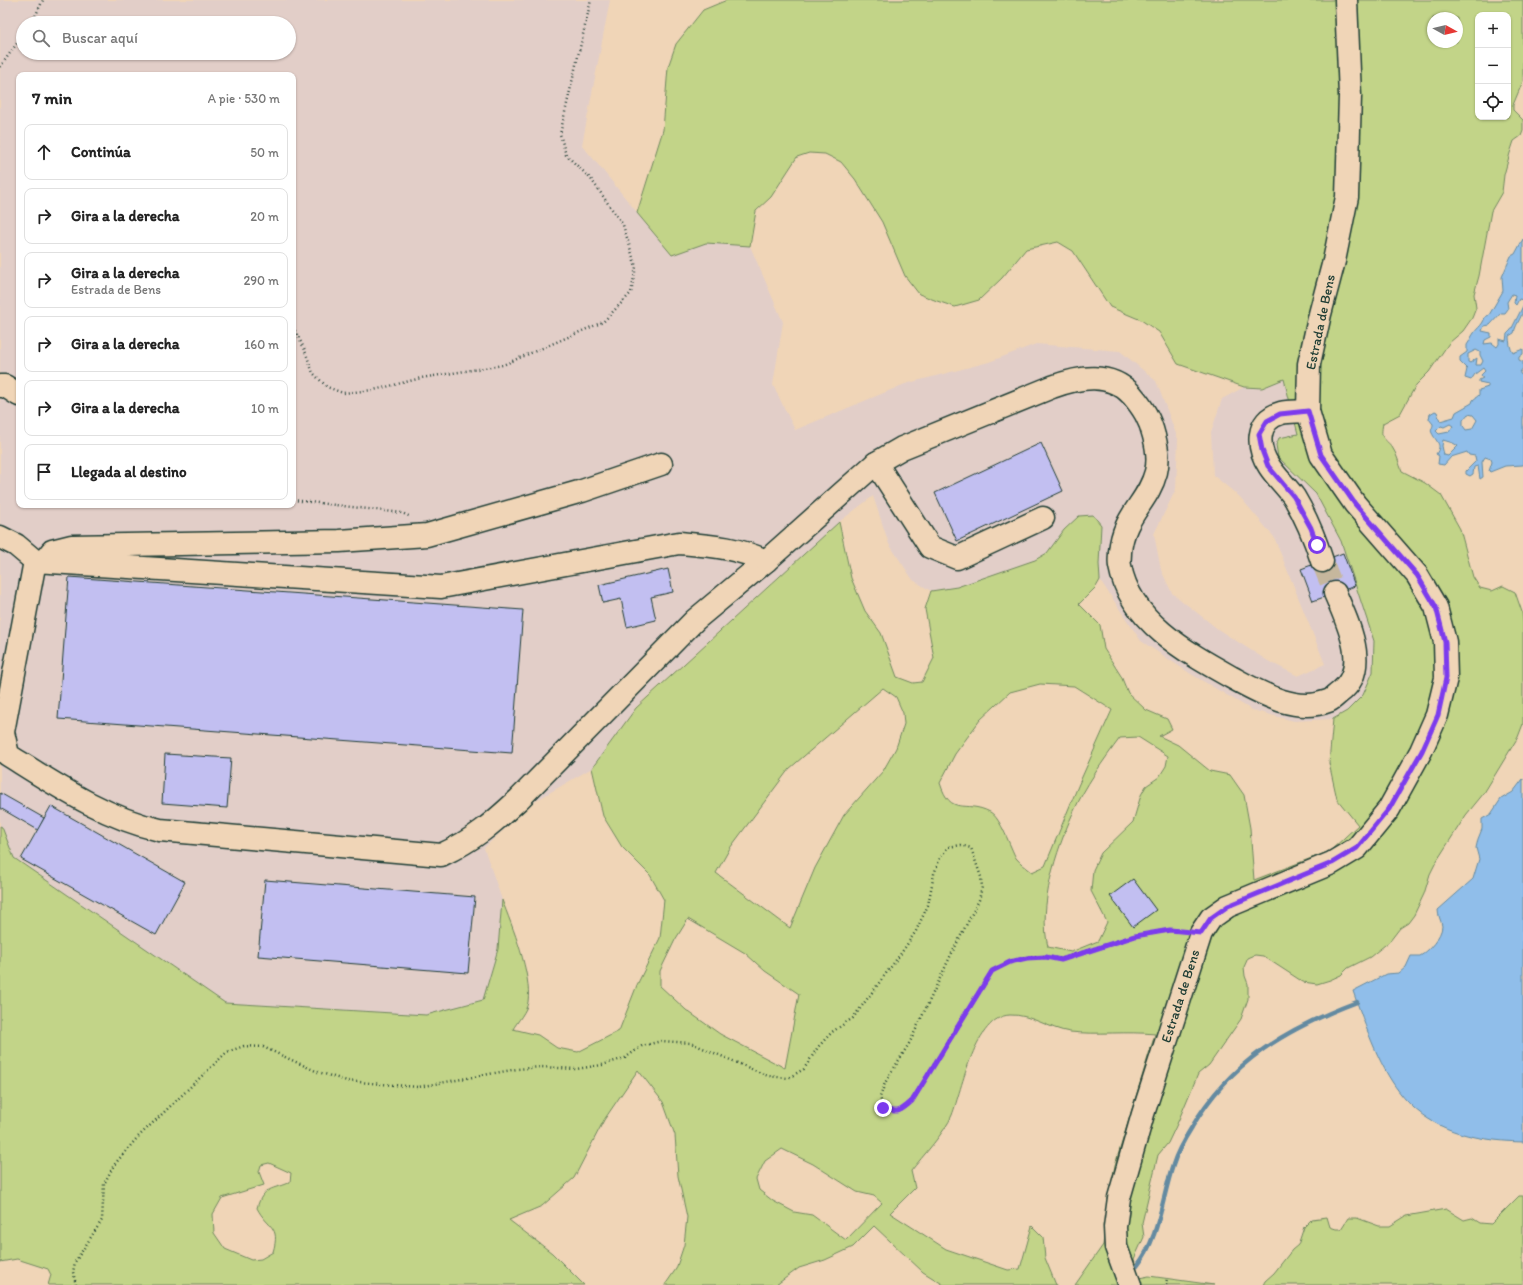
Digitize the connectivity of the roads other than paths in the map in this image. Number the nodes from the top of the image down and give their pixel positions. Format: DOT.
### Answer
graph roads {
  1 [pos="1346,0"];
  2 [pos="0,386"];
  3 [pos="16,393"];
  4 [pos="1308,411"];
  5 [pos="876,463"];
  6 [pos="661,464"];
  7 [pos="1043,518"];
  8 [pos="0,537"];
  9 [pos="40,561"];
  10 [pos="766,561"];
  11 [pos="1322,561"];
  12 [pos="1335,593"];
  13 [pos="1130,1285"];
  1 -- 4 [label="street, Estrada de Bens"];
  2 -- 3 [label="street"];
  4 -- 11 [label="street"];
  4 -- 13 [label="street, Estrada de Bens"];
  5 -- 7 [label="street"];
  5 -- 10 [label="street"];
  5 -- 12 [label="street"];
  6 -- 9 [label="street"];
  8 -- 9 [label="street"];
  9 -- 10 [label="street"];
  9 -- 10 [label="street"];
}
